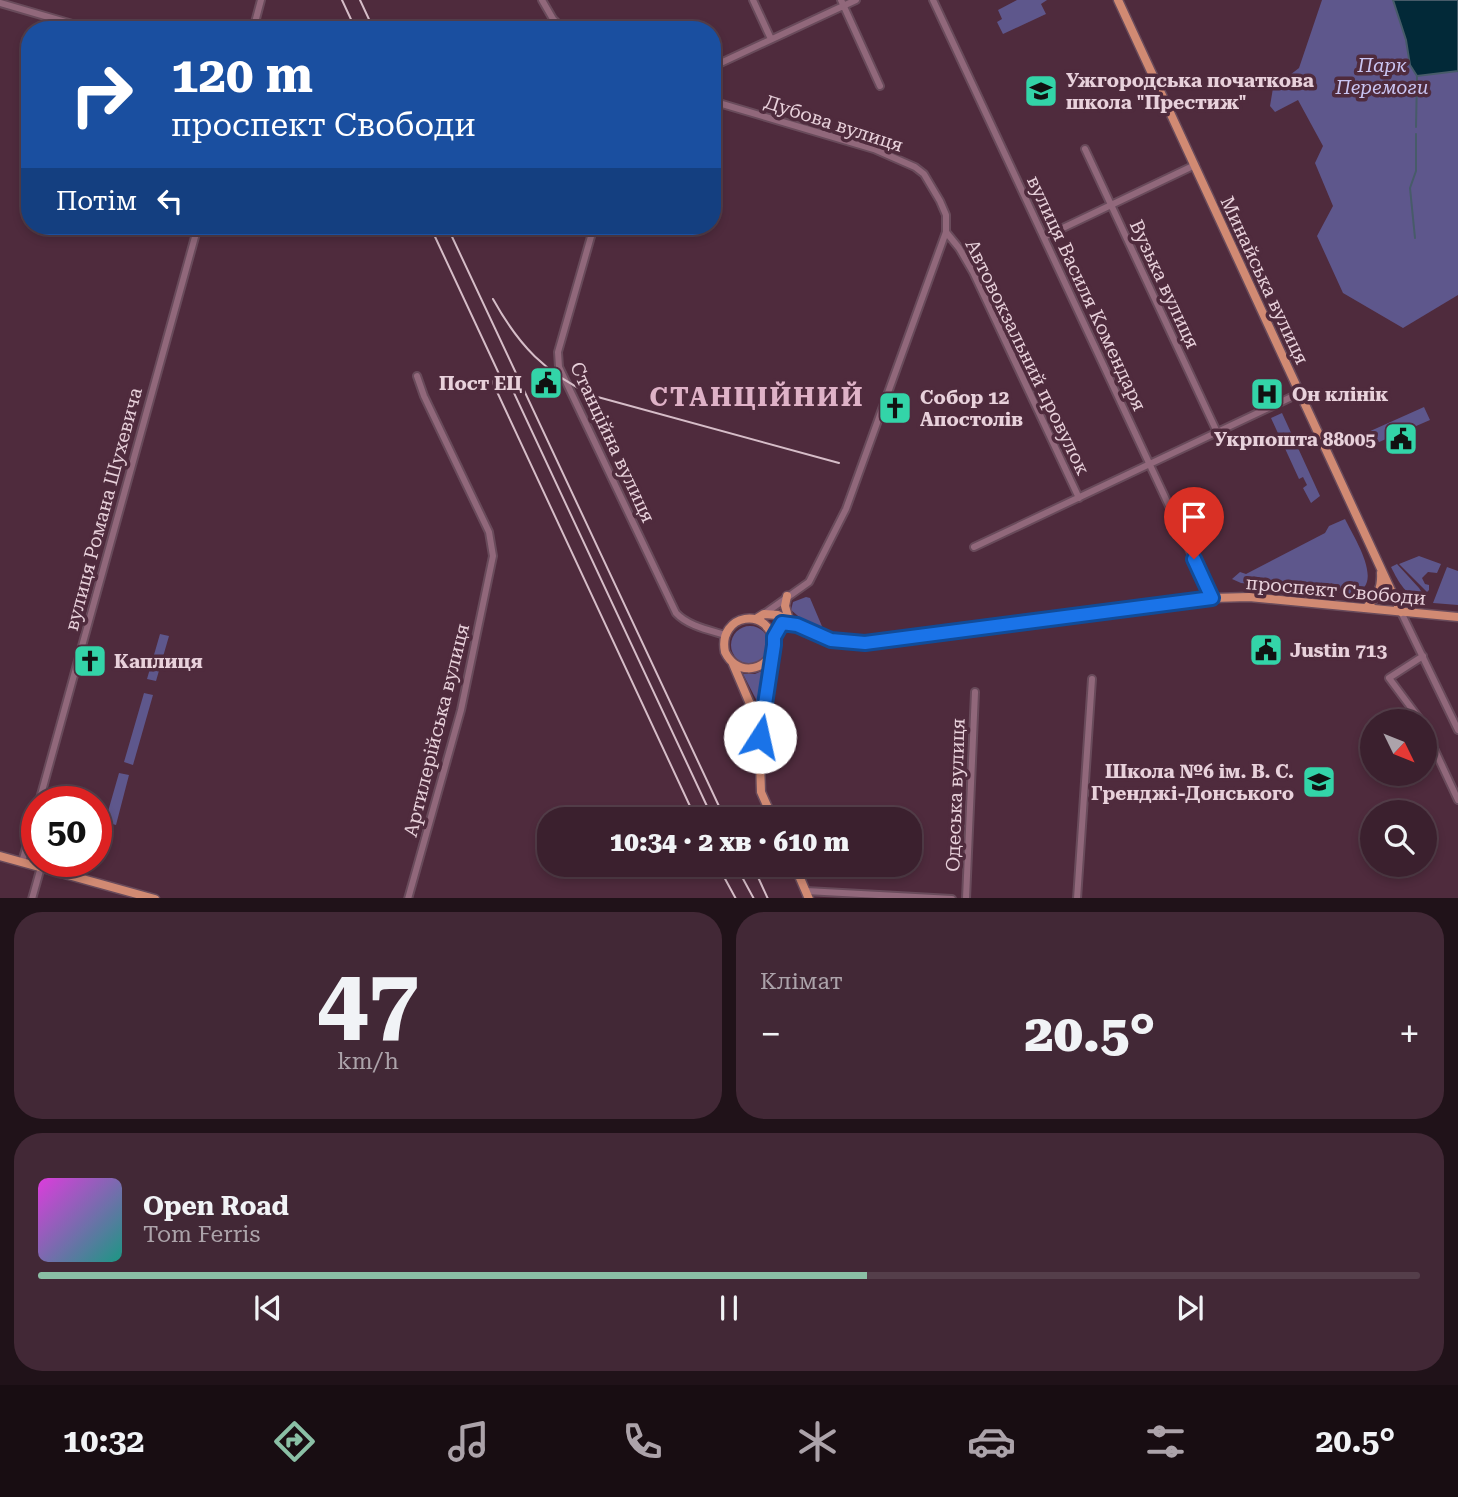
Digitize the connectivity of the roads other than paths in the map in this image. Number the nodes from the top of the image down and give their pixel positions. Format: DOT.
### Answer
graph roads {
  1 [pos="261,0"];
  2 [pos="542,0"];
  3 [pos="753,0"];
  4 [pos="856,0"];
  5 [pos="933,0"];
  6 [pos="1118,0"];
  7 [pos="0,3"];
  8 [pos="842,3"];
  9 [pos="62,21"];
  10 [pos="255,21"];
  11 [pos="555,21"];
  12 [pos="771,39"];
  13 [pos="721,63"];
  14 [pos="880,86"];
  15 [pos="721,104"];
  16 [pos="1085,149"];
  17 [pos="1195,165"];
  18 [pos="1111,205"];
  19 [pos="946,232"];
  20 [pos="196,235"];
  21 [pos="591,235"];
  22 [pos="1044,237"];
  23 [pos="417,376"];
  24 [pos="1300,393"];
  25 [pos="1217,432"];
  26 [pos="1150,464"];
  27 [pos="1079,498"];
  28 [pos="974,547"];
  29 [pos="1381,567"];
  30 [pos="788,596"];
  31 [pos="1212,598"];
  32 [pos="1366,608"];
  33 [pos="1401,612"];
  34 [pos="764,614"];
  35 [pos="1458,617"];
  36 [pos="756,619"];
  37 [pos="793,623"];
  38 [pos="725,635"];
  39 [pos="774,637"];
  40 [pos="772,654"];
  41 [pos="1423,656"];
  42 [pos="732,662"];
  43 [pos="1092,679"];
  44 [pos="975,692"];
  45 [pos="1412,709"];
  46 [pos="1458,730"];
  47 [pos="760,737"];
  48 [pos="1437,755"];
  49 [pos="43,786"];
  50 [pos="1458,800"];
  51 [pos="768,807"];
  52 [pos="0,856"];
  53 [pos="21,862"];
  54 [pos="38,877"];
  55 [pos="78,877"];
  56 [pos="800,877"];
  57 [pos="808,895"];
  58 [pos="32,898"];
  59 [pos="155,898"];
  60 [pos="408,898"];
  61 [pos="952,898"];
  62 [pos="966,898"];
  63 [pos="1077,898"];
  1 -- 10 [label="street"];
  2 -- 11 [label="street"];
  3 -- 12 [label="street"];
  4 -- 8 [label="street"];
  5 -- 22 [label="street, вулиця Василя Комендаря"];
  6 -- 17 [label="main road, Минайська вулиця"];
  7 -- 9 [label="street"];
  8 -- 12 [label="street"];
  8 -- 14 [label="street"];
  12 -- 13 [label="street"];
  15 -- 19 [label="street, Дубова вулиця"];
  16 -- 18 [label="street, Вузька вулиця"];
  17 -- 18 [label="street"];
  17 -- 24 [label="main road, Минайська вулиця"];
  18 -- 22 [label="street"];
  18 -- 25 [label="street, Вузька вулиця"];
  19 -- 27 [label="street, Автовокзальний провулок"];
  19 -- 30 [label="street"];
  20 -- 49 [label="street, вулиця Романа Шухевича"];
  21 -- 38 [label="street, Станційна вулиця"];
  22 -- 26 [label="street, вулиця Василя Комендаря"];
  23 -- 60 [label="street, Артилерійська вулиця"];
  24 -- 25 [label="street"];
  24 -- 29 [label="main road, Минайська вулиця"];
  25 -- 26 [label="street"];
  26 -- 27 [label="street"];
  26 -- 31 [label="street, вулиця Василя Комендаря"];
  27 -- 28 [label="street"];
  29 -- 32 [label="main road"];
  29 -- 33 [label="main road, Минайська вулиця"];
  30 -- 34 [label="street"];
  30 -- 37 [label="main road"];
  31 -- 32 [label="main road, проспект Свободи"];
  31 -- 37 [label="main road, проспект Свободи"];
  32 -- 33 [label="main road, проспект Свободи"];
  33 -- 35 [label="main road, проспект Свободи"];
  33 -- 41 [label="street"];
  34 -- 36 [label="main road"];
  34 -- 37 [label="main road, проспект Свободи"];
  36 -- 38 [label="main road"];
  36 -- 39 [label="main road"];
  37 -- 39 [label="main road"];
  38 -- 42 [label="main road"];
  39 -- 40 [label="main road"];
  40 -- 42 [label="main road"];
  40 -- 47 [label="main road"];
  41 -- 45 [label="street"];
  41 -- 46 [label="street"];
  42 -- 47 [label="main road"];
  43 -- 63 [label="street"];
  44 -- 62 [label="street, Одеська вулиця"];
  47 -- 51 [label="main road"];
  48 -- 50 [label="street"];
  52 -- 53 [label="main road"];
  54 -- 58 [label="street"];
  55 -- 59 [label="main road"];
  56 -- 57 [label="main road"];
  57 -- 61 [label="street"];
}
